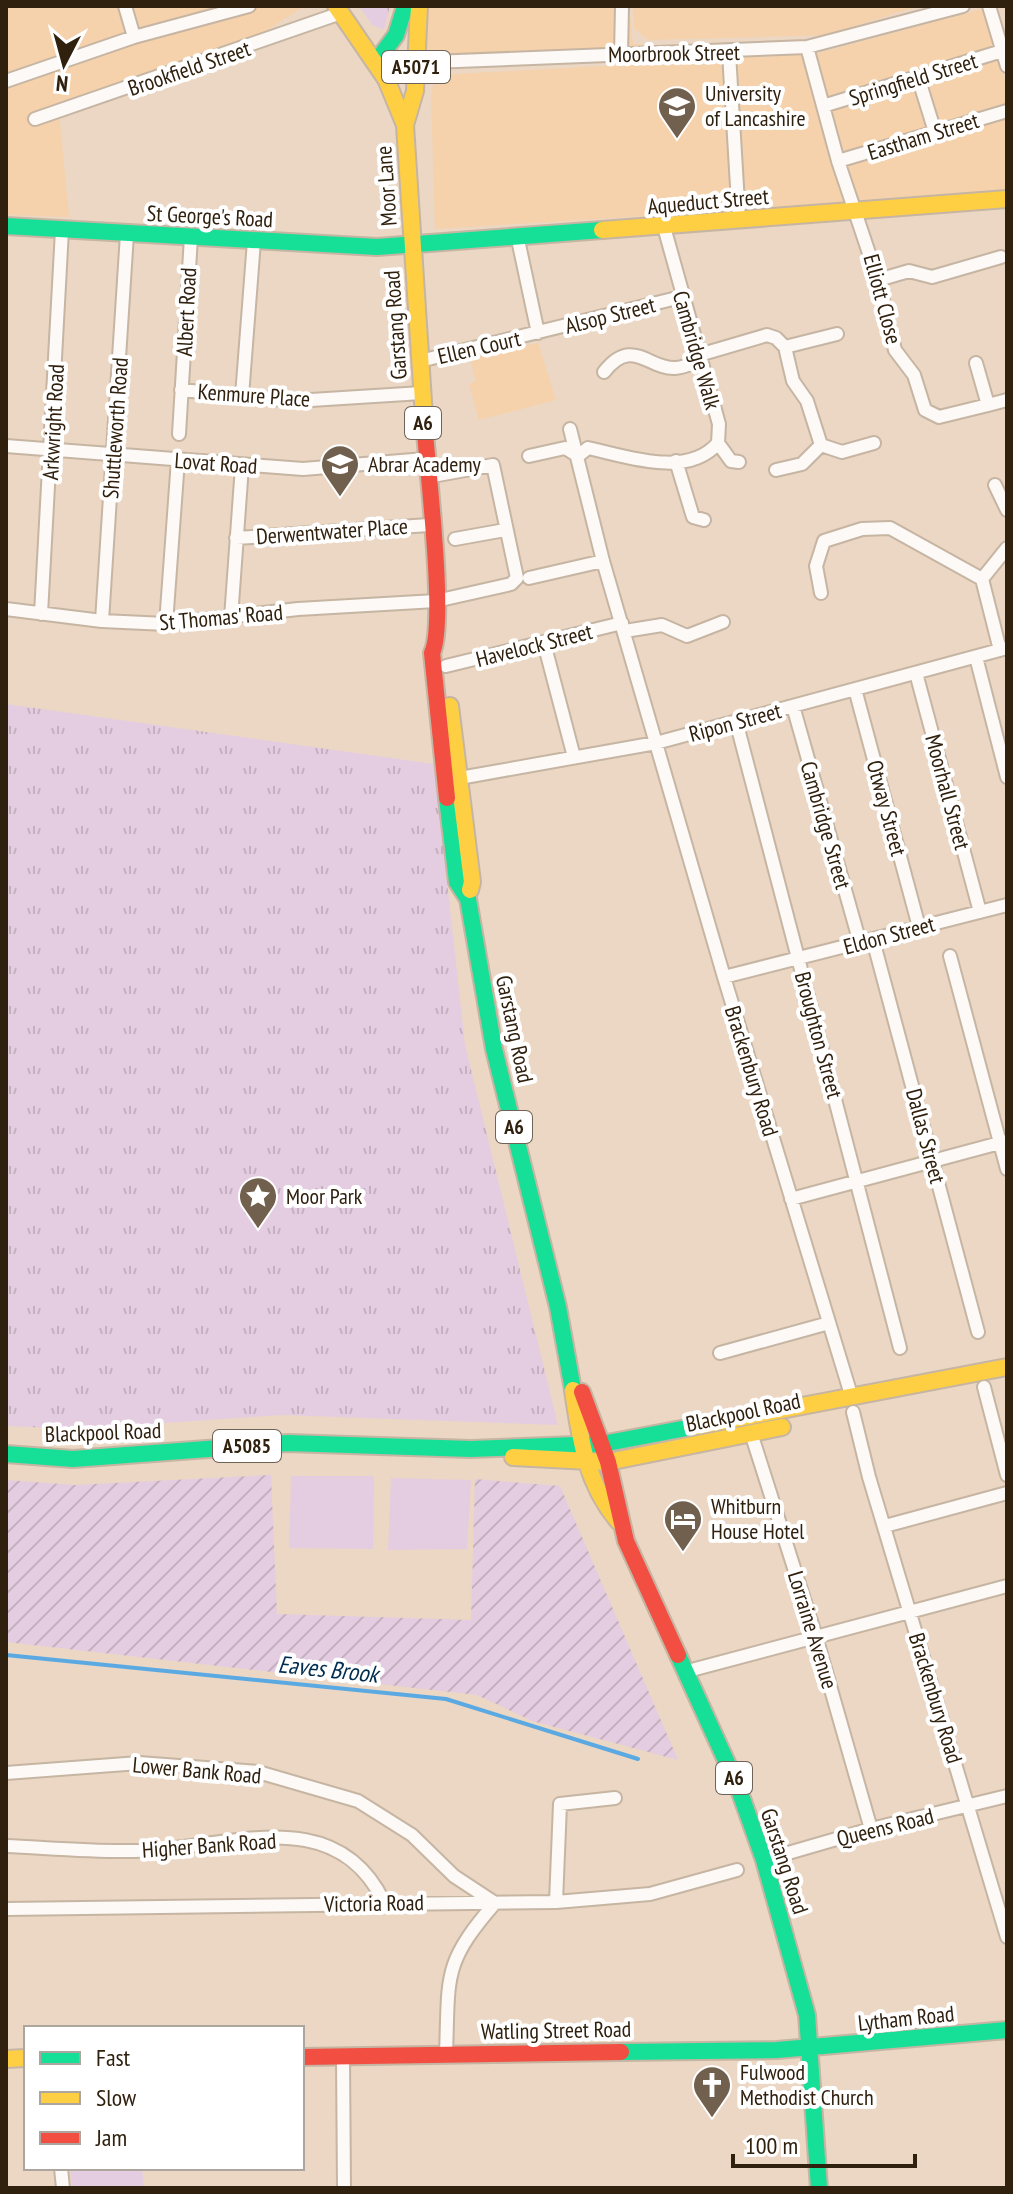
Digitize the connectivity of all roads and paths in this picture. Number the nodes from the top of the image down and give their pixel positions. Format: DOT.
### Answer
graph roads {
  1 [pos="125,6"];
  2 [pos="249,6"];
  3 [pos="405,6"];
  4 [pos="622,6"];
  5 [pos="963,6"];
  6 [pos="989,6"];
  7 [pos="338,10"];
  8 [pos="418,13"];
  9 [pos="134,37"];
  10 [pos="807,47"];
  11 [pos="1002,51"];
  12 [pos="729,53"];
  13 [pos="621,54"];
  14 [pos="416,63"];
  15 [pos="1007,66"];
  16 [pos="381,71"];
  17 [pos="918,77"];
  18 [pos="6,81"];
  19 [pos="823,106"];
  20 [pos="1007,111"];
  21 [pos="35,119"];
  22 [pos="405,125"];
  23 [pos="935,132"];
  24 [pos="838,161"];
  25 [pos="1007,199"];
  26 [pos="857,211"];
  27 [pos="739,220"];
  28 [pos="6,226"];
  29 [pos="664,227"];
  30 [pos="62,230"];
  31 [pos="127,234"];
  32 [pos="517,235"];
  33 [pos="191,237"];
  34 [pos="254,241"];
  35 [pos="412,244"];
  36 [pos="1001,257"];
  37 [pos="878,280"];
  38 [pos="681,297"];
  39 [pos="538,333"];
  40 [pos="837,334"];
  41 [pos="785,347"];
  42 [pos="700,358"];
  43 [pos="420,361"];
  44 [pos="976,363"];
  45 [pos="604,372"];
  46 [pos="181,390"];
  47 [pos="422,393"];
  48 [pos="242,396"];
  49 [pos="1007,400"];
  50 [pos="988,405"];
  51 [pos="570,429"];
  52 [pos="179,434"];
  53 [pos="718,443"];
  54 [pos="874,443"];
  55 [pos="821,445"];
  56 [pos="6,446"];
  57 [pos="52,450"];
  58 [pos="114,455"];
  59 [pos="529,456"];
  60 [pos="578,456"];
  61 [pos="425,459"];
  62 [pos="178,460"];
  63 [pos="676,461"];
  64 [pos="739,462"];
  65 [pos="242,466"];
  66 [pos="776,470"];
  67 [pos="427,477"];
  68 [pos="995,485"];
  69 [pos="1007,510"];
  70 [pos="704,520"];
  71 [pos="429,525"];
  72 [pos="505,530"];
  73 [pos="236,538"];
  74 [pos="455,539"];
  75 [pos="1007,548"];
  76 [pos="544,559"];
  77 [pos="603,561"];
  78 [pos="547,573"];
  79 [pos="523,578"];
  80 [pos="982,579"];
  81 [pos="821,593"];
  82 [pos="436,601"];
  83 [pos="6,609"];
  84 [pos="41,614"];
  85 [pos="231,618"];
  86 [pos="102,621"];
  87 [pos="723,622"];
  88 [pos="166,624"];
  89 [pos="623,627"];
  90 [pos="437,642"];
  91 [pos="544,643"];
  92 [pos="1003,649"];
  93 [pos="976,657"];
  94 [pos="446,666"];
  95 [pos="916,673"];
  96 [pos="855,689"];
  97 [pos="793,706"];
  98 [pos="736,721"];
  99 [pos="656,743"];
  100 [pos="574,757"];
  101 [pos="1007,777"];
  102 [pos="450,779"];
  103 [pos="1007,905"];
  104 [pos="980,912"];
  105 [pos="919,927"];
  106 [pos="866,942"];
  107 [pos="950,956"];
  108 [pos="799,958"];
  109 [pos="724,977"];
  110 [pos="1004,1142"];
  111 [pos="934,1163"];
  112 [pos="1007,1169"];
  113 [pos="857,1181"];
  114 [pos="791,1199"];
  115 [pos="829,1323"];
  116 [pos="978,1332"];
  117 [pos="900,1348"];
  118 [pos="720,1353"];
  119 [pos="568,1354"];
  120 [pos="1007,1367"];
  121 [pos="1007,1382"];
  122 [pos="984,1387"];
  123 [pos="852,1405"];
  124 [pos="575,1407"];
  125 [pos="751,1433"];
  126 [pos="602,1444"];
  127 [pos="539,1445"];
  128 [pos="488,1449"];
  129 [pos="585,1453"];
  130 [pos="6,1454"];
  131 [pos="652,1454"];
  132 [pos="608,1462"];
  133 [pos="1007,1475"];
  134 [pos="1007,1493"];
  135 [pos="620,1504"];
  136 [pos="619,1522"];
  137 [pos="885,1526"];
  138 [pos="1007,1586"];
  139 [pos="910,1612"];
  140 [pos="816,1637"];
  141 [pos="684,1672"];
  142 [pos="6,1773"];
  143 [pos="1007,1796"];
  144 [pos="615,1798"];
  145 [pos="969,1806"];
  146 [pos="871,1829"];
  147 [pos="6,1846"];
  148 [pos="764,1860"];
  149 [pos="737,1870"];
  150 [pos="384,1902"];
  151 [pos="556,1902"];
  152 [pos="495,1903"];
  153 [pos="6,1909"];
  154 [pos="1007,1937"];
  155 [pos="1007,2030"];
  156 [pos="810,2048"];
  157 [pos="446,2054"];
  158 [pos="304,2057"];
  159 [pos="343,2057"];
  160 [pos="344,2188"];
  161 [pos="819,2188"];
  1 -- 9 [label="street"];
  2 -- 9 [label="street"];
  3 -- 16 [label="main road, A5071"];
  4 -- 13 [label="street"];
  5 -- 10 [label="street, Moorbrook Street"];
  6 -- 11 [label="street"];
  7 -- 16 [label="main road, A6"];
  7 -- 21 [label="street, Brookfield Street"];
  8 -- 14 [label="main road, Moor Lane / A5071"];
  8 -- 16 [label="main road, Moor Lane / A5071"];
  9 -- 18 [label="street"];
  10 -- 12 [label="street, Moorbrook Street"];
  10 -- 19 [label="street, Elliott Close"];
  11 -- 15 [label="street"];
  11 -- 17 [label="street, Springfield Street"];
  12 -- 13 [label="street, Moorbrook Street"];
  12 -- 27 [label="street"];
  13 -- 14 [label="street, Moorbrook Street"];
  14 -- 16 [label="street, Moorbrook Street"];
  14 -- 22 [label="main road, Moor Lane / A5071"];
  16 -- 22 [label="main road, Moor Lane / A6"];
  17 -- 19 [label="street, Springfield Street"];
  17 -- 23 [label="street"];
  19 -- 24 [label="street, Elliott Close"];
  20 -- 23 [label="street, Eastham Street"];
  22 -- 35 [label="main road, Moor Lane / A6"];
  23 -- 24 [label="street, Eastham Street"];
  24 -- 26 [label="street, Elliott Close"];
  25 -- 26 [label="main road, Aqueduct Street"];
  26 -- 27 [label="main road, Aqueduct Street"];
  26 -- 37 [label="street, Elliott Close"];
  27 -- 29 [label="main road, Aqueduct Street"];
  28 -- 30 [label="main road, St George's Road"];
  29 -- 32 [label="main road, Aqueduct Street"];
  29 -- 38 [label="street, Cambridge Walk"];
  30 -- 31 [label="main road, St George's Road"];
  30 -- 57 [label="street, Arkwright Road"];
  31 -- 33 [label="main road, St George's Road"];
  31 -- 58 [label="street, Shuttleworth Road"];
  32 -- 35 [label="main road, Aqueduct Street"];
  32 -- 39 [label="street"];
  33 -- 34 [label="main road, St George's Road"];
  33 -- 46 [label="street, Albert Road"];
  34 -- 35 [label="main road, St George's Road"];
  34 -- 48 [label="street"];
  35 -- 43 [label="main road, Garstang Road / A6"];
  36 -- 37 [label="street"];
  37 -- 50 [label="street, Elliott Close"];
  38 -- 39 [label="street, Alsop Street"];
  38 -- 42 [label="street, Cambridge Walk"];
  39 -- 43 [label="street, Ellen Court"];
  40 -- 41 [label="street"];
  41 -- 42 [label="street"];
  41 -- 55 [label="street"];
  42 -- 45 [label="street"];
  42 -- 53 [label="street, Cambridge Walk"];
  43 -- 47 [label="main road, Garstang Road / A6"];
  44 -- 50 [label="street"];
  46 -- 48 [label="street, Kenmure Place"];
  46 -- 52 [label="street, Albert Road"];
  47 -- 48 [label="street, Kenmure Place"];
  47 -- 61 [label="main road, Garstang Road / A6"];
  49 -- 50 [label="street, Elliott Close"];
  51 -- 60 [label="street, Brackenbury Road"];
  53 -- 63 [label="street"];
  53 -- 64 [label="street"];
  54 -- 55 [label="street"];
  55 -- 66 [label="street"];
  56 -- 57 [label="street, Lovat Road"];
  57 -- 58 [label="street, Lovat Road"];
  57 -- 84 [label="street, Arkwright Road"];
  58 -- 62 [label="street, Lovat Road"];
  58 -- 86 [label="street, Shuttleworth Road"];
  59 -- 60 [label="street"];
  60 -- 63 [label="street"];
  60 -- 77 [label="street, Brackenbury Road"];
  61 -- 65 [label="street, Lovat Road"];
  61 -- 67 [label="main road, Garstang Road / A6"];
  62 -- 65 [label="street, Lovat Road"];
  62 -- 88 [label="street"];
  63 -- 70 [label="street"];
  65 -- 73 [label="street"];
  67 -- 71 [label="main road, Garstang Road / A6"];
  67 -- 72 [label="street"];
  68 -- 69 [label="street"];
  71 -- 73 [label="street, Derwentwater Place"];
  71 -- 82 [label="main road, Garstang Road / A6"];
  72 -- 74 [label="street"];
  72 -- 79 [label="street"];
  73 -- 85 [label="street"];
  75 -- 80 [label="street"];
  76 -- 78 [label="street"];
  77 -- 78 [label="street, St Thomas' Road"];
  77 -- 89 [label="street, Brackenbury Road"];
  78 -- 79 [label="street, St Thomas' Road"];
  79 -- 82 [label="street, St Thomas' Road"];
  80 -- 81 [label="street"];
  80 -- 92 [label="street"];
  82 -- 85 [label="street, St Thomas' Road"];
  82 -- 90 [label="main road, Garstang Road / A6"];
  83 -- 84 [label="street, St Thomas' Road"];
  84 -- 86 [label="street, St Thomas' Road"];
  85 -- 88 [label="street, St Thomas' Road"];
  86 -- 88 [label="street, St Thomas' Road"];
  87 -- 89 [label="street, Havelock Street"];
  89 -- 91 [label="street, Havelock Street"];
  89 -- 99 [label="street, Brackenbury Road"];
  90 -- 94 [label="main road, Garstang Road / A6"];
  90 -- 102 [label="main road, Garstang Road / A6"];
  91 -- 94 [label="street, Havelock Street"];
  91 -- 100 [label="street"];
  92 -- 93 [label="street, Ripon Street"];
  93 -- 95 [label="street, Ripon Street"];
  93 -- 101 [label="street"];
  94 -- 102 [label="main road, Garstang Road / A6"];
  95 -- 96 [label="street, Ripon Street"];
  95 -- 104 [label="street, Moorhall Street"];
  96 -- 97 [label="street, Ripon Street"];
  96 -- 105 [label="street, Otway Street"];
  97 -- 98 [label="street, Ripon Street"];
  97 -- 106 [label="street, Cambridge Street"];
  98 -- 99 [label="street, Ripon Street"];
  98 -- 108 [label="street, Broughton Street"];
  99 -- 100 [label="street, Ripon Street"];
  99 -- 109 [label="street, Brackenbury Road"];
  100 -- 102 [label="street, Ripon Street"];
  102 -- 119 [label="main road, Garstang Road / A6"];
  103 -- 104 [label="street, Eldon Street"];
  104 -- 105 [label="street, Eldon Street"];
  105 -- 106 [label="street, Eldon Street"];
  106 -- 108 [label="street, Eldon Street"];
  106 -- 111 [label="street, Dallas Street"];
  107 -- 110 [label="street"];
  108 -- 109 [label="street, Eldon Street"];
  108 -- 113 [label="street, Broughton Street"];
  109 -- 114 [label="street, Brackenbury Road"];
  110 -- 111 [label="street"];
  110 -- 112 [label="street"];
  111 -- 113 [label="street"];
  111 -- 116 [label="street, Dallas Street"];
  113 -- 114 [label="street"];
  113 -- 117 [label="street, Broughton Street"];
  114 -- 115 [label="street, Brackenbury Road"];
  115 -- 118 [label="street"];
  115 -- 123 [label="street, Brackenbury Road"];
  119 -- 124 [label="main road, Garstang Road / A6"];
  119 -- 126 [label="main road, Garstang Road / A6"];
  120 -- 123 [label="main road, Blackpool Road / A5085"];
  121 -- 122 [label="main road, Blackpool Road / A5085"];
  122 -- 123 [label="main road, Blackpool Road / A5085"];
  122 -- 133 [label="street"];
  123 -- 125 [label="main road, Blackpool Road / A5085"];
  123 -- 126 [label="main road, Blackpool Road / A5085"];
  123 -- 137 [label="street, Brackenbury Road"];
  124 -- 127 [label="main road"];
  124 -- 129 [label="main road, Garstang Road / A6"];
  125 -- 131 [label="main road, Blackpool Road / A5085"];
  125 -- 140 [label="street, Lorraine Avenue"];
  126 -- 129 [label="main road, Blackpool Road / A5085"];
  126 -- 132 [label="main road, Garstang Road / A6"];
  127 -- 128 [label="main road, Blackpool Road / A5085"];
  127 -- 129 [label="main road, Blackpool Road / A5085"];
  128 -- 129 [label="main road, Blackpool Road / A5085"];
  128 -- 130 [label="main road, Blackpool Road / A5085"];
  129 -- 132 [label="main road, Blackpool Road / A5085"];
  129 -- 136 [label="main road, Garstang Road / A6"];
  131 -- 132 [label="main road, Blackpool Road / A5085"];
  131 -- 135 [label="main road, A6"];
  132 -- 135 [label="main road, Garstang Road / A6"];
  134 -- 137 [label="street"];
  135 -- 136 [label="main road, Garstang Road / A6"];
  136 -- 141 [label="main road, Garstang Road / A6"];
  137 -- 139 [label="street, Brackenbury Road"];
  138 -- 139 [label="street"];
  139 -- 140 [label="street"];
  139 -- 145 [label="street, Brackenbury Road"];
  140 -- 141 [label="street"];
  140 -- 146 [label="street, Lorraine Avenue"];
  141 -- 148 [label="main road, Garstang Road / A6"];
  142 -- 152 [label="street, Lower Bank Road"];
  143 -- 145 [label="street, Queens Road"];
  144 -- 151 [label="street"];
  145 -- 146 [label="street, Queens Road"];
  145 -- 154 [label="street, Brackenbury Road"];
  146 -- 148 [label="street, Queens Road"];
  147 -- 150 [label="street, Higher Bank Road"];
  148 -- 156 [label="main road, Garstang Road / A6"];
  149 -- 151 [label="street, Victoria Road"];
  150 -- 152 [label="street, Victoria Road"];
  150 -- 153 [label="street, Victoria Road"];
  151 -- 152 [label="street, Victoria Road"];
  152 -- 157 [label="street"];
  155 -- 156 [label="main road, Lytham Road"];
  156 -- 157 [label="main road, Watling Street Road"];
  156 -- 161 [label="main road, Garstang Road / A6"];
  157 -- 159 [label="main road, Watling Street Road"];
  158 -- 159 [label="main road, Watling Street Road"];
  159 -- 160 [label="street"];
}
